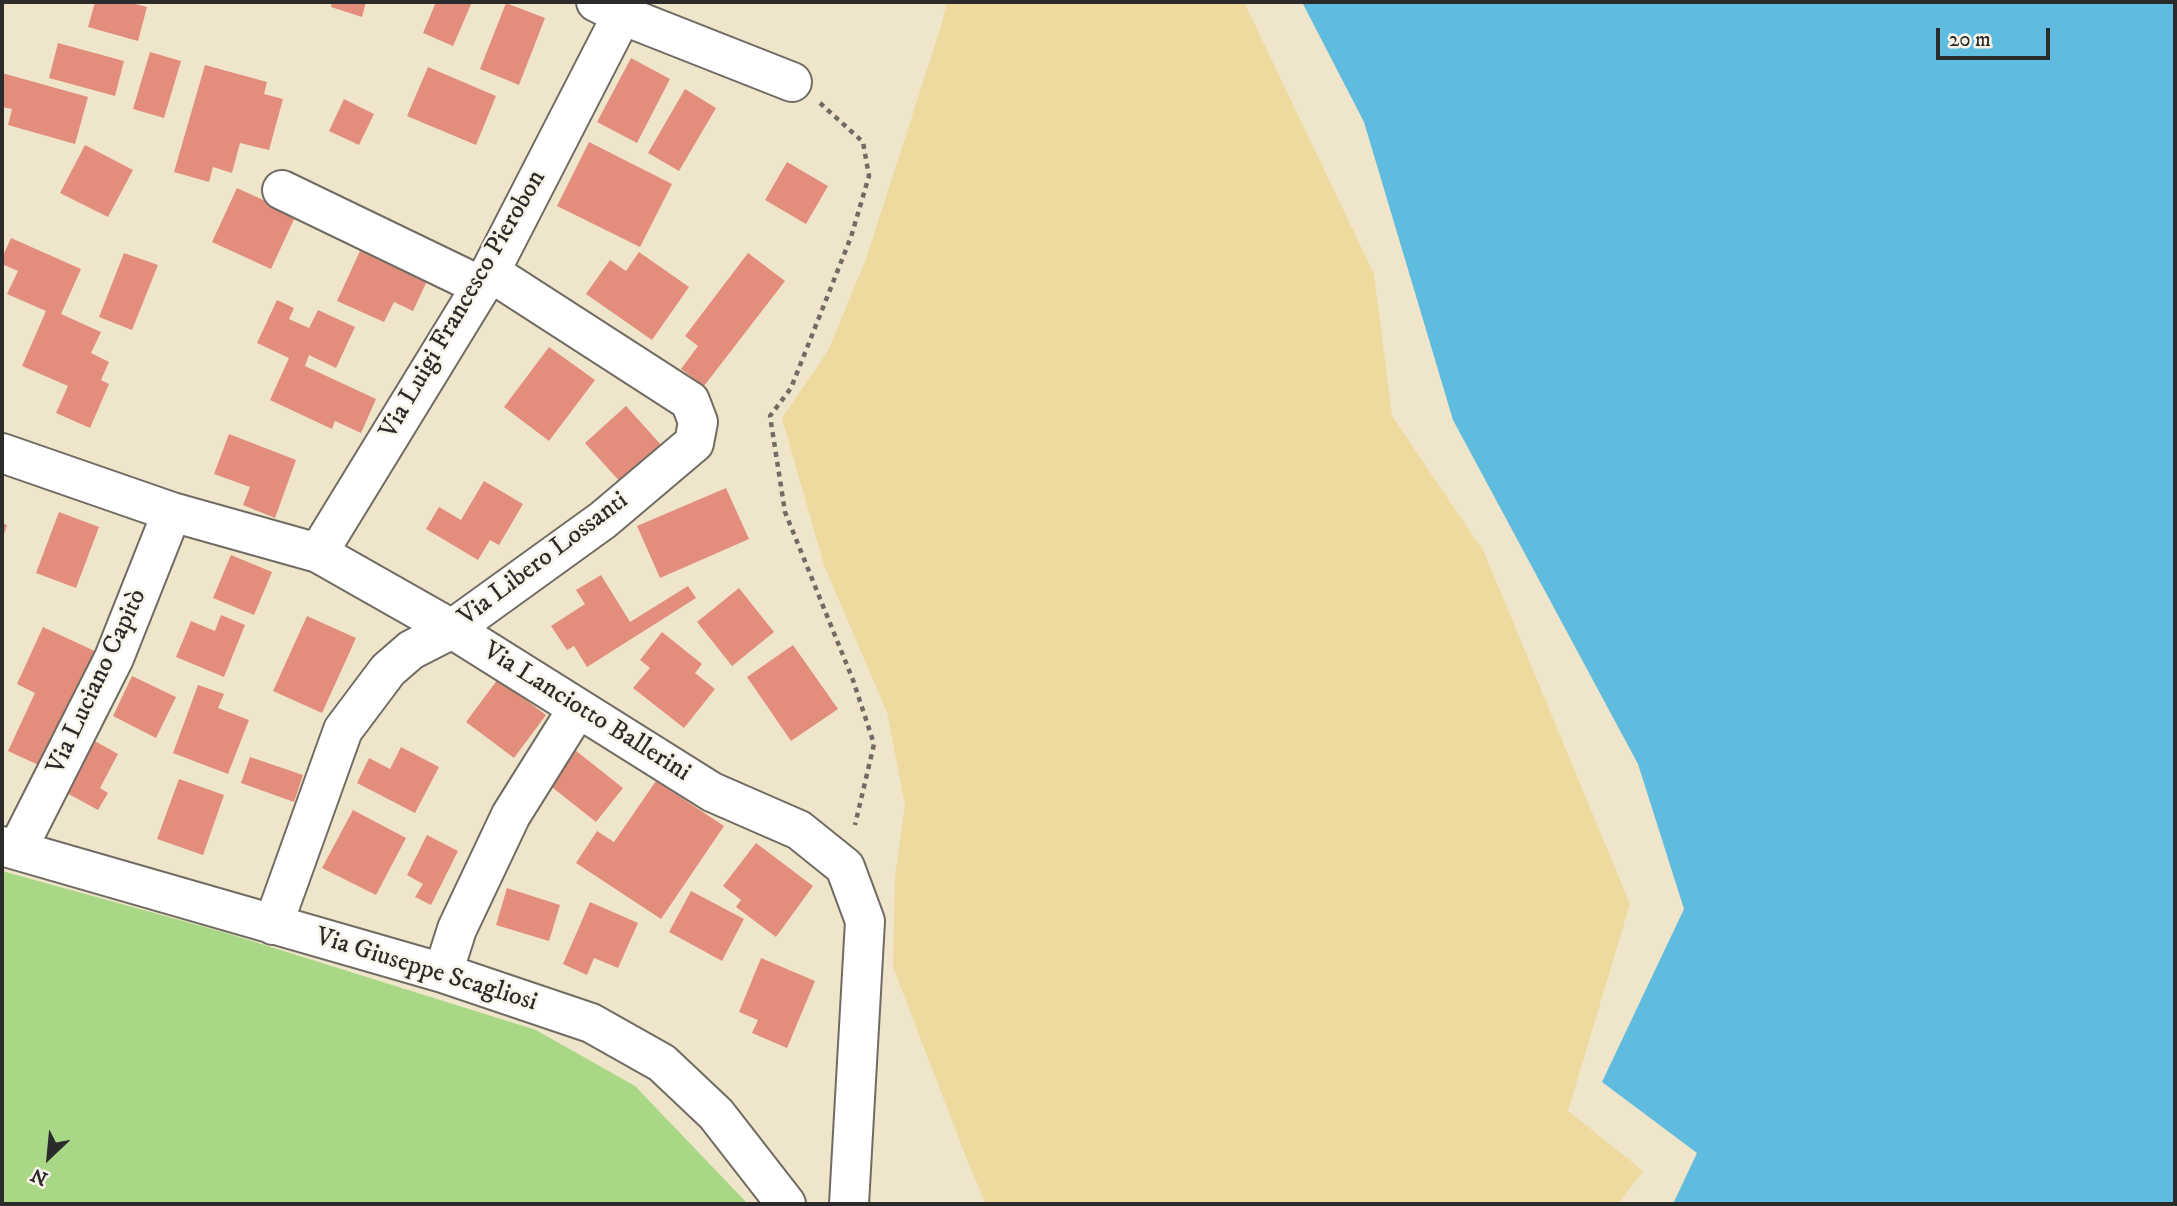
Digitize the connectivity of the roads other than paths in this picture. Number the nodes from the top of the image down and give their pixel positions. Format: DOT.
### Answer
graph roads {
  1 [pos="609,8"];
  2 [pos="792,82"];
  3 [pos="282,190"];
  4 [pos="486,279"];
  5 [pos="2,453"];
  6 [pos="172,512"];
  7 [pos="318,553"];
  8 [pos="452,629"];
  9 [pos="578,708"];
  10 [pos="10,848"];
  11 [pos="273,925"];
  12 [pos="443,973"];
  13 [pos="786,1204"];
  14 [pos="849,1204"];
  1 -- 2 [label="street"];
  1 -- 4 [label="street, Via Luigi Francesco Pierobon"];
  3 -- 4 [label="street, Via Libero Lossanti"];
  4 -- 7 [label="street, Via Luigi Francesco Pierobon"];
  4 -- 8 [label="street, Via Libero Lossanti"];
  5 -- 6 [label="street, Via Lanciotto Ballerini"];
  6 -- 7 [label="street, Via Lanciotto Ballerini"];
  6 -- 10 [label="street, Via Luciano Capitò"];
  7 -- 8 [label="street, Via Lanciotto Ballerini"];
  8 -- 9 [label="street, Via Lanciotto Ballerini"];
  8 -- 11 [label="street, Via Libero Lossanti"];
  9 -- 12 [label="street"];
  9 -- 14 [label="street, Via Lanciotto Ballerini"];
  10 -- 11 [label="street, Via Giuseppe Scagliosi"];
  11 -- 12 [label="street, Via Giuseppe Scagliosi"];
  12 -- 13 [label="street, Via Giuseppe Scagliosi"];
}
